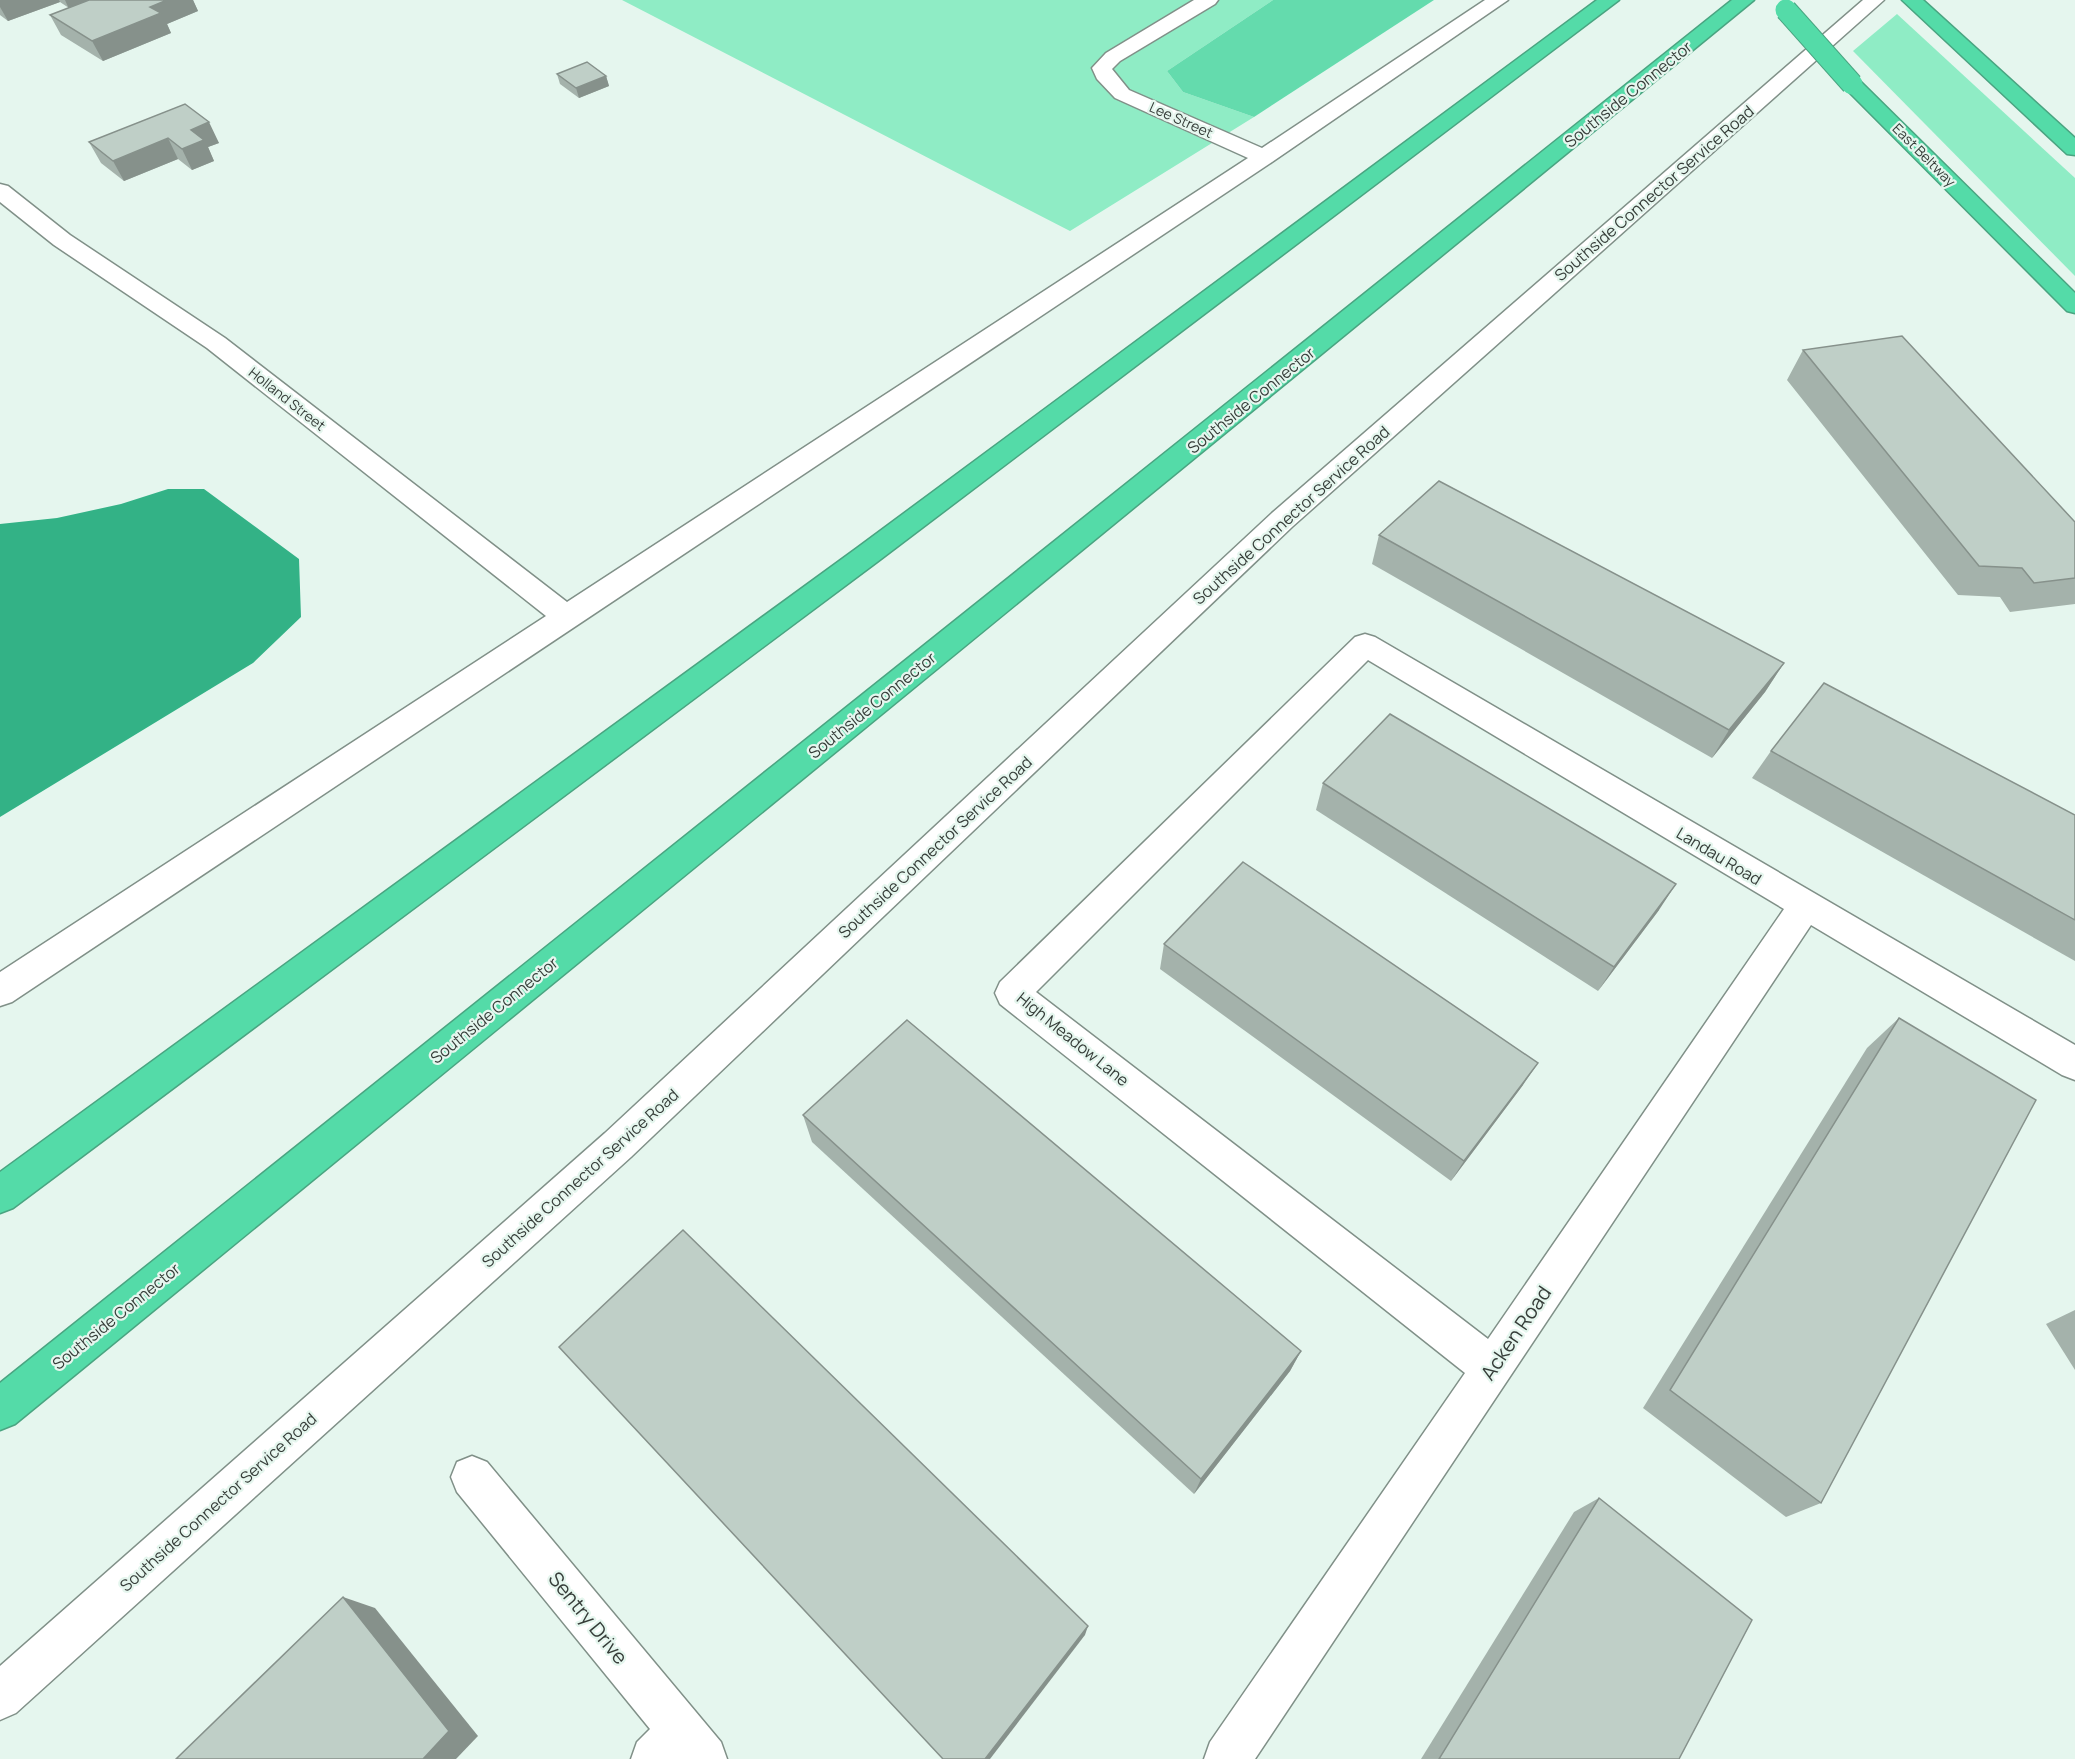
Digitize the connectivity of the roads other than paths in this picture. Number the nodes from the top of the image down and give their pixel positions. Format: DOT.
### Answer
graph roads {
  1 [pos="1208,0"];
  2 [pos="1498,0"];
  3 [pos="1610,0"];
  4 [pos="1744,0"];
  5 [pos="1751,0"];
  6 [pos="1777,0"];
  7 [pos="1874,0"];
  8 [pos="1918,6"];
  9 [pos="1719,20"];
  10 [pos="2075,149"];
  11 [pos="1264,157"];
  12 [pos="0,191"];
  13 [pos="2075,306"];
  14 [pos="566,617"];
  15 [pos="1365,645"];
  16 [pos="1805,906"];
  17 [pos="0,991"];
  18 [pos="2075,1065"];
  19 [pos="368,1113"];
  20 [pos="0,1195"];
  21 [pos="1492,1368"];
  22 [pos="0,1409"];
  23 [pos="0,1426"];
  24 [pos="472,1477"];
  25 [pos="0,1697"];
  26 [pos="679,1749"];
  27 [pos="1227,1759"];
  1 -- 11 [label="street, Lee Street"];
  2 -- 11 [label="street"];
  3 -- 20 [label="highway"];
  4 -- 9 [label="highway, Southside Connector"];
  5 -- 9 [label="highway"];
  6 -- 13 [label="highway, East Beltway, bridge"];
  7 -- 25 [label="street, Southside Connector Service Road"];
  8 -- 10 [label="highway"];
  9 -- 19 [label="highway, Southside Connector"];
  11 -- 14 [label="street"];
  12 -- 14 [label="street, Holland Street"];
  14 -- 17 [label="street"];
  15 -- 16 [label="street, Landau Road"];
  15 -- 21 [label="street, High Meadow Lane"];
  16 -- 18 [label="street, Landau Road"];
  16 -- 21 [label="street, Acken Road"];
  19 -- 22 [label="highway, Southside Connector"];
  19 -- 23 [label="highway"];
  21 -- 27 [label="street, Acken Road"];
  24 -- 26 [label="street, Sentry Drive"];
}
